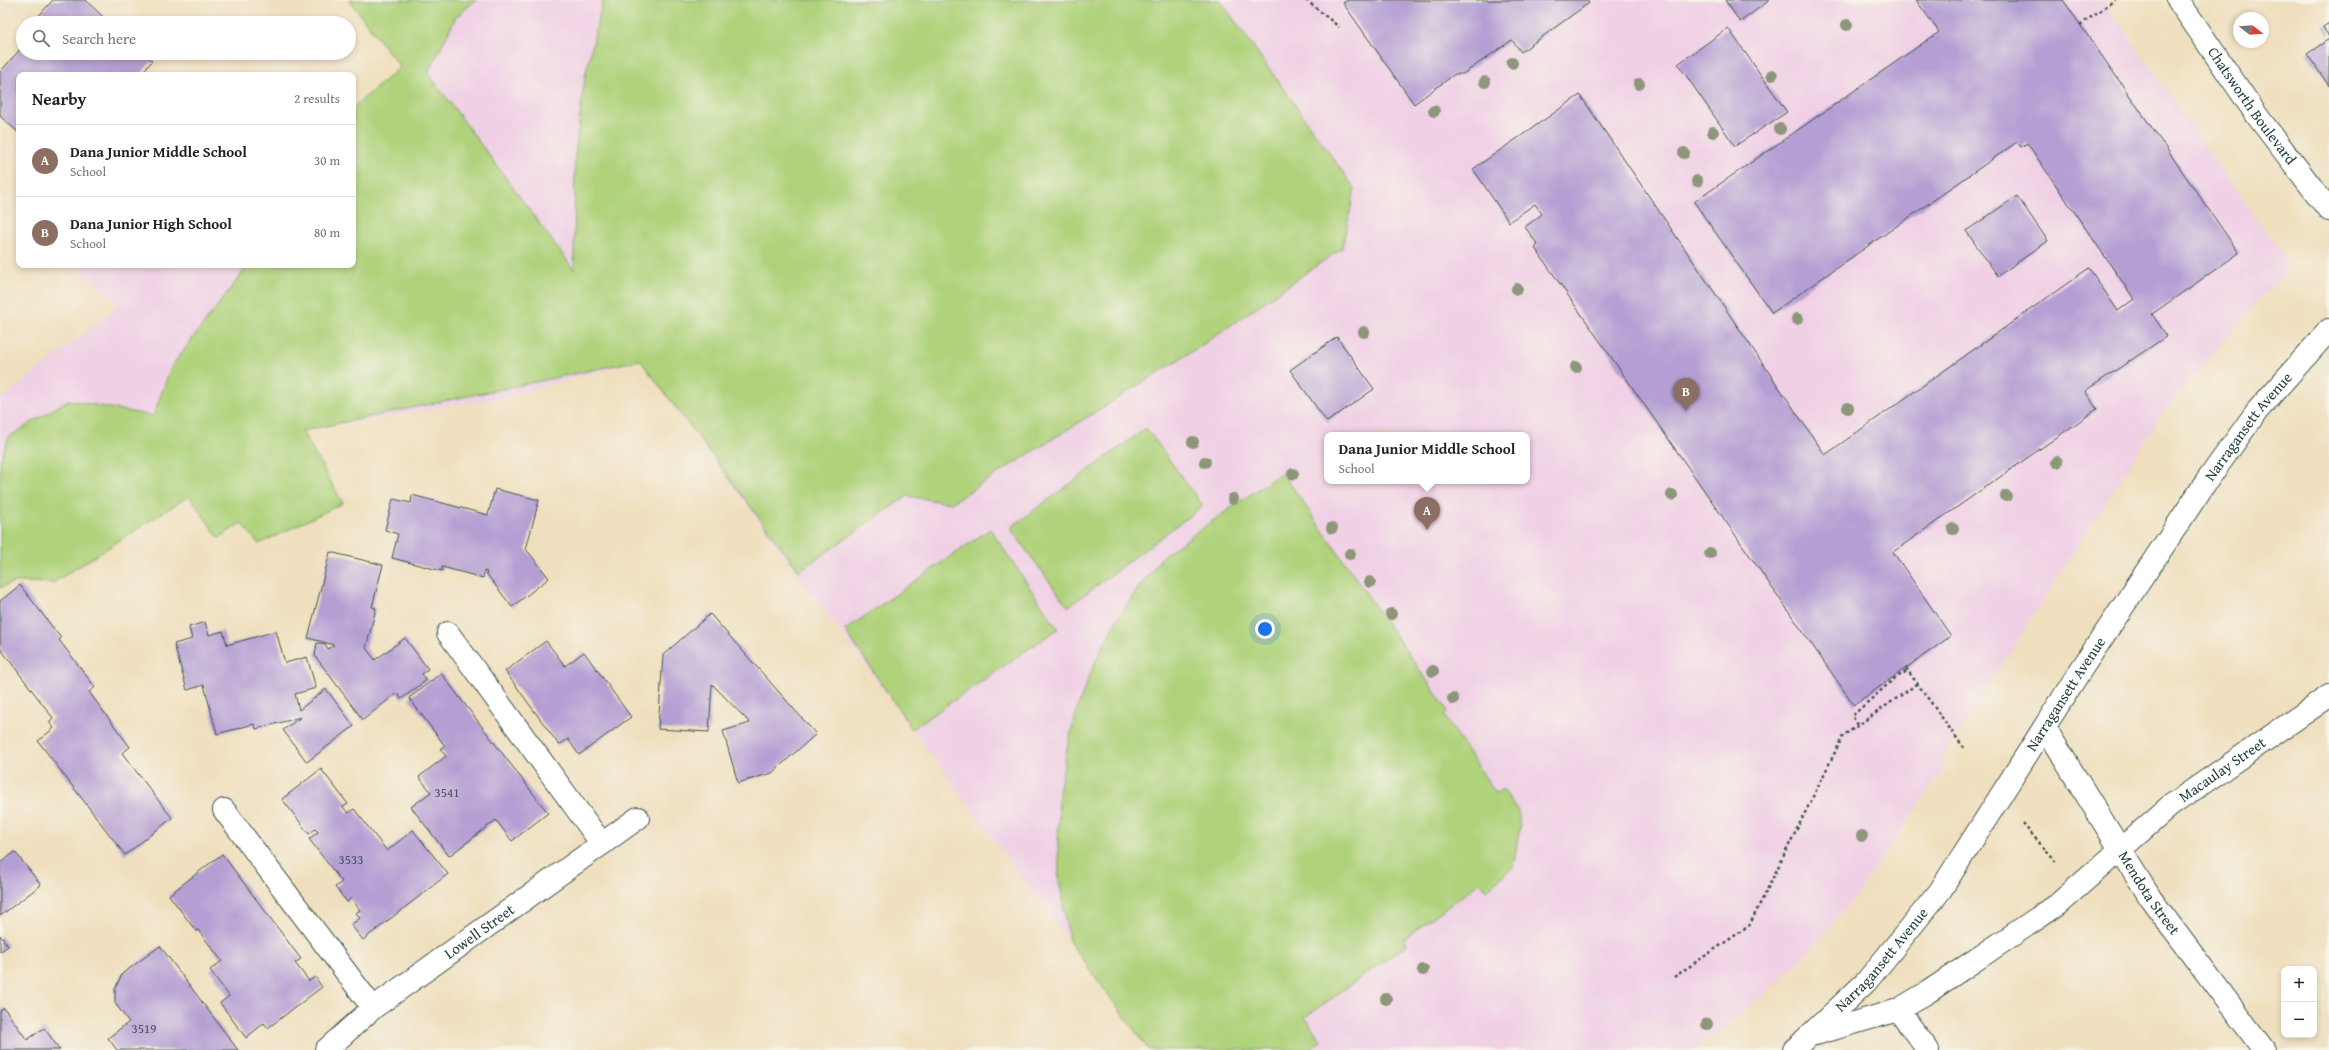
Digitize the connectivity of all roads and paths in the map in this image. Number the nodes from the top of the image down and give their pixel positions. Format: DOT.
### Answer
graph roads {
  1 [pos="1306,0"];
  2 [pos="2115,0"];
  3 [pos="2178,0"];
  4 [pos="2080,25"];
  5 [pos="1339,27"];
  6 [pos="2329,210"];
  7 [pos="2329,330"];
  8 [pos="448,633"];
  9 [pos="1917,684"];
  10 [pos="2329,696"];
  11 [pos="1858,725"];
  12 [pos="2045,728"];
  13 [pos="1964,748"];
  14 [pos="224,810"];
  15 [pos="638,818"];
  16 [pos="2022,823"];
  17 [pos="602,844"];
  18 [pos="2120,850"];
  19 [pos="2060,866"];
  20 [pos="1674,977"];
  21 [pos="373,1008"];
  22 [pos="1898,1010"];
  23 [pos="1811,1036"];
  24 [pos="326,1050"];
  25 [pos="1794,1050"];
  26 [pos="1928,1050"];
  27 [pos="2264,1050"];
  1 -- 5 [label="path"];
  2 -- 4 [label="path"];
  3 -- 6 [label="street, Chatsworth Boulevard"];
  7 -- 12 [label="street, Narragansett Avenue"];
  8 -- 17 [label="street"];
  9 -- 11 [label="path"];
  9 -- 11 [label="path"];
  9 -- 13 [label="path"];
  10 -- 18 [label="street, Macaulay Street"];
  11 -- 20 [label="path"];
  12 -- 18 [label="street, Mendota Street"];
  12 -- 23 [label="street, Narragansett Avenue"];
  14 -- 21 [label="street"];
  15 -- 17 [label="street, Lowell Street"];
  16 -- 19 [label="path"];
  17 -- 21 [label="street, Lowell Street"];
  18 -- 22 [label="street, Macaulay Street"];
  18 -- 27 [label="street, Mendota Street"];
  21 -- 24 [label="street, Lowell Street"];
  22 -- 23 [label="street, Macaulay Street"];
  22 -- 26 [label="street"];
  23 -- 25 [label="street, Narragansett Avenue"];
}
